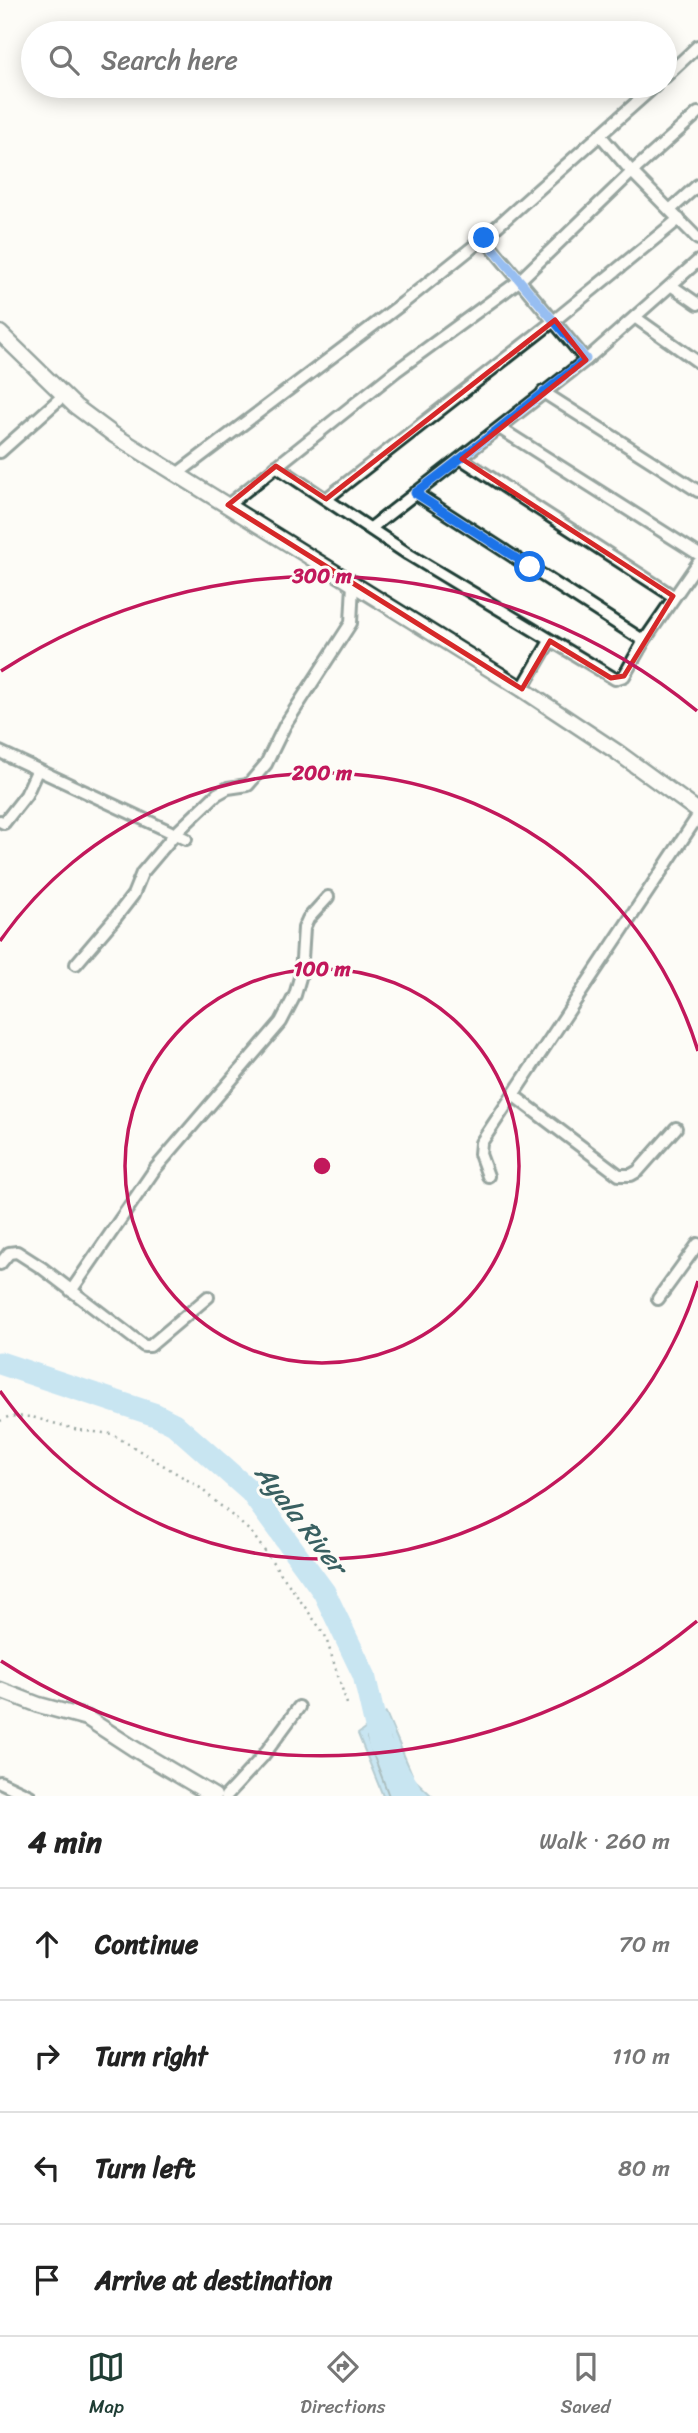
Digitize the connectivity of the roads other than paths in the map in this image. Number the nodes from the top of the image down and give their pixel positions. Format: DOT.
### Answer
graph roads {
  1 [pos="698,47"];
  2 [pos="677,66"];
  3 [pos="642,98"];
  4 [pos="698,113"];
  5 [pos="600,135"];
  6 [pos="632,172"];
  7 [pos="698,185"];
  8 [pos="670,210"];
  9 [pos="679,219"];
  10 [pos="484,238"];
  11 [pos="698,239"];
  12 [pos="698,261"];
  13 [pos="519,281"];
  14 [pos="672,286"];
  15 [pos="698,304"];
  16 [pos="636,318"];
  17 [pos="555,320"];
  18 [pos="0,333"];
  19 [pos="586,359"];
  20 [pos="698,362"];
  21 [pos="543,392"];
  22 [pos="64,395"];
  23 [pos="501,429"];
  24 [pos="0,452"];
  25 [pos="462,459"];
  26 [pos="276,466"];
  27 [pos="177,474"];
  28 [pos="698,491"];
  29 [pos="415,493"];
  30 [pos="326,499"];
  31 [pos="228,505"];
  32 [pos="371,528"];
  33 [pos="698,554"];
  34 [pos="698,563"];
  35 [pos="353,584"];
  36 [pos="674,596"];
  37 [pos="550,641"];
  38 [pos="644,641"];
  39 [pos="522,689"];
  40 [pos="0,752"];
  41 [pos="37,771"];
  42 [pos="698,811"];
  43 [pos="698,816"];
  44 [pos="1,824"];
  45 [pos="175,834"];
  46 [pos="186,839"];
  47 [pos="328,897"];
  48 [pos="76,964"];
  49 [pos="513,1095"];
  50 [pos="676,1128"];
  51 [pos="488,1176"];
  52 [pos="698,1244"];
  53 [pos="0,1264"];
  54 [pos="71,1291"];
  55 [pos="208,1297"];
  56 [pos="658,1299"];
  57 [pos="0,1690"];
  58 [pos="299,1707"];
  59 [pos="0,1782"];
  60 [pos="30,1796"];
  61 [pos="214,1796"];
  62 [pos="226,1796"];
  1 -- 2 [label="street"];
  3 -- 5 [label="street"];
  4 -- 6 [label="street"];
  5 -- 6 [label="street"];
  5 -- 10 [label="street"];
  6 -- 8 [label="street"];
  6 -- 13 [label="street"];
  7 -- 8 [label="street"];
  8 -- 9 [label="street"];
  9 -- 11 [label="street"];
  9 -- 17 [label="street"];
  10 -- 13 [label="street"];
  10 -- 27 [label="street"];
  12 -- 14 [label="street"];
  13 -- 17 [label="street"];
  13 -- 26 [label="street"];
  14 -- 15 [label="street"];
  14 -- 16 [label="street"];
  16 -- 19 [label="street"];
  16 -- 20 [label="street"];
  17 -- 19 [label="street"];
  17 -- 30 [label="street"];
  18 -- 22 [label="street"];
  19 -- 21 [label="street"];
  21 -- 23 [label="street"];
  21 -- 28 [label="street"];
  22 -- 24 [label="street"];
  22 -- 27 [label="street"];
  23 -- 25 [label="street"];
  23 -- 33 [label="street"];
  25 -- 29 [label="street"];
  25 -- 36 [label="street"];
  26 -- 30 [label="street"];
  26 -- 31 [label="street"];
  27 -- 31 [label="street"];
  29 -- 32 [label="street"];
  29 -- 38 [label="street"];
  30 -- 32 [label="street"];
  31 -- 35 [label="street"];
  32 -- 37 [label="street"];
  34 -- 36 [label="street"];
  35 -- 39 [label="street"];
  35 -- 45 [label="street"];
  36 -- 38 [label="street"];
  37 -- 38 [label="street"];
  37 -- 39 [label="street"];
  39 -- 42 [label="street"];
  40 -- 41 [label="street"];
  41 -- 44 [label="street"];
  41 -- 45 [label="street"];
  43 -- 49 [label="street"];
  45 -- 46 [label="street"];
  45 -- 48 [label="street"];
  47 -- 54 [label="street"];
  49 -- 50 [label="street"];
  49 -- 51 [label="street"];
  52 -- 56 [label="street"];
  53 -- 54 [label="street"];
  54 -- 55 [label="street"];
  57 -- 61 [label="street"];
  58 -- 62 [label="street"];
  59 -- 60 [label="street"];
}
